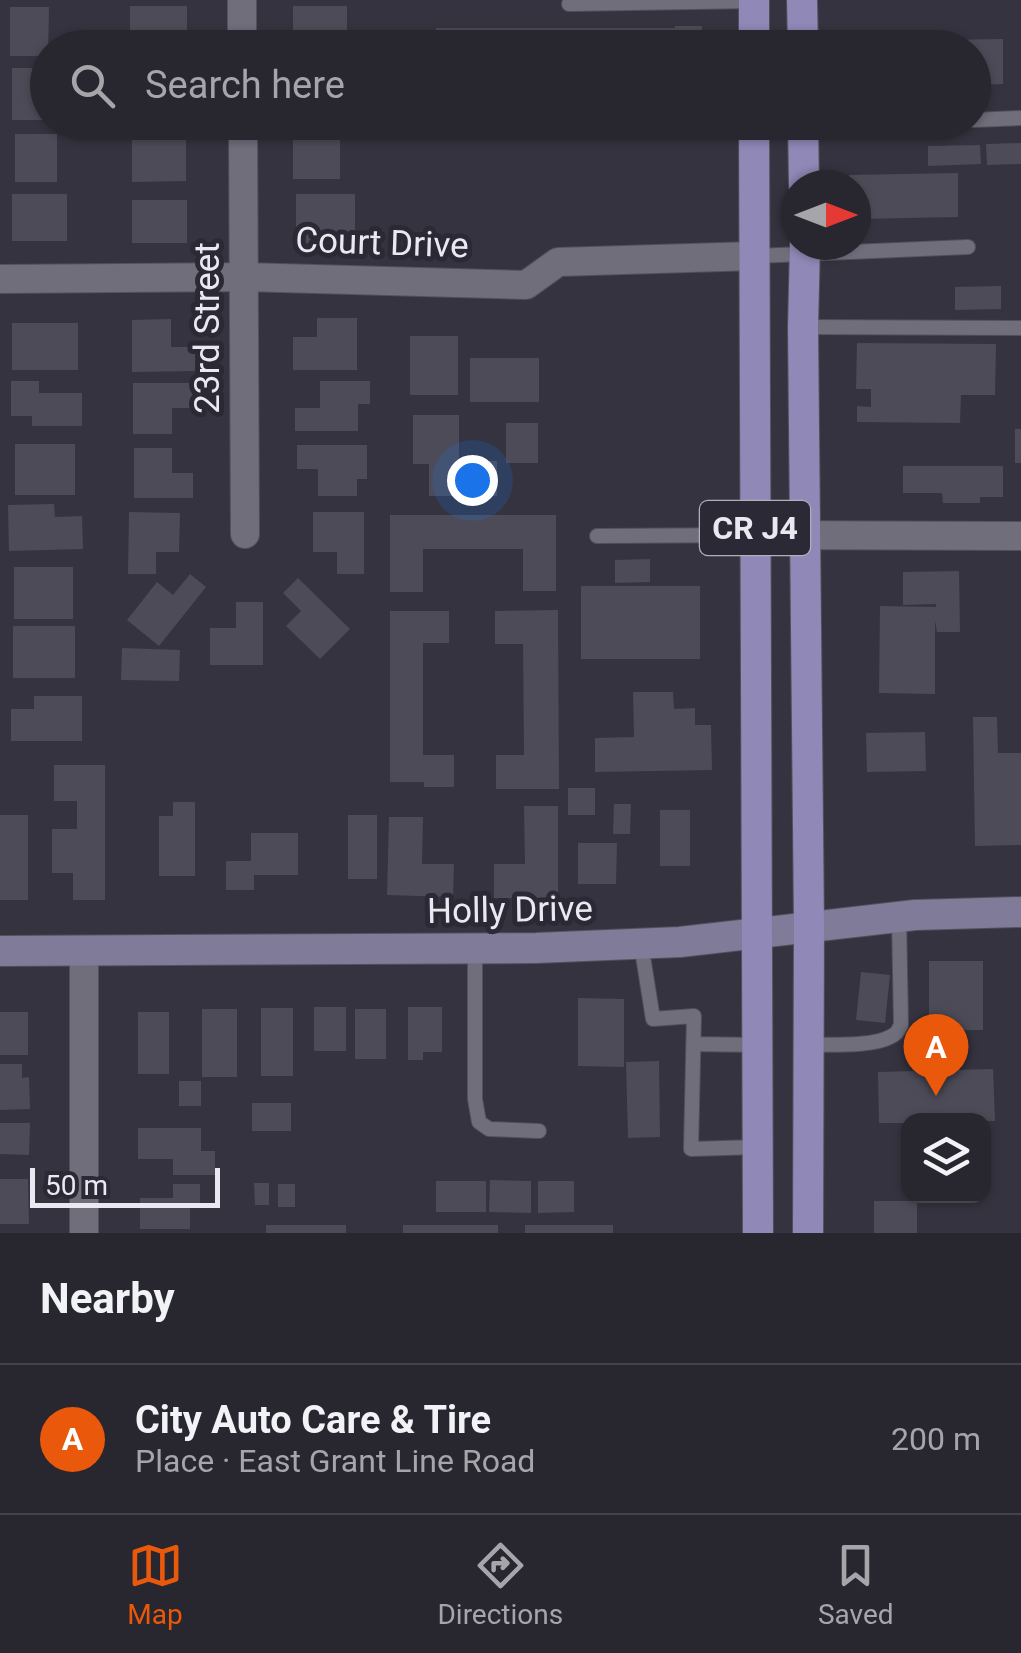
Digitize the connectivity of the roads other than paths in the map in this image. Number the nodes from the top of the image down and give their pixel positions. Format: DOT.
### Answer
graph roads {
  1 [pos="242,0"];
  2 [pos="754,0"];
  3 [pos="802,0"];
  4 [pos="568,4"];
  5 [pos="242,30"];
  6 [pos="754,30"];
  7 [pos="803,30"];
  8 [pos="1021,118"];
  9 [pos="991,119"];
  10 [pos="243,140"];
  11 [pos="754,140"];
  12 [pos="803,140"];
  13 [pos="804,170"];
  14 [pos="968,247"];
  15 [pos="871,249"];
  16 [pos="781,253"];
  17 [pos="755,256"];
  18 [pos="805,260"];
  19 [pos="244,277"];
  20 [pos="0,279"];
  21 [pos="804,327"];
  22 [pos="1021,328"];
  23 [pos="245,534"];
  24 [pos="597,536"];
  25 [pos="755,536"];
  26 [pos="804,536"];
  27 [pos="1021,536"];
  28 [pos="1021,912"];
  29 [pos="899,916"];
  30 [pos="809,926"];
  31 [pos="758,934"];
  32 [pos="641,944"];
  33 [pos="84,950"];
  34 [pos="475,950"];
  35 [pos="0,951"];
  36 [pos="694,1044"];
  37 [pos="758,1045"];
  38 [pos="808,1045"];
  39 [pos="539,1131"];
  40 [pos="758,1147"];
  41 [pos="84,1233"];
  42 [pos="758,1233"];
  43 [pos="808,1233"];
  1 -- 5 [label="street"];
  2 -- 4 [label="lane"];
  2 -- 6 [label="main road"];
  3 -- 7 [label="main road"];
  8 -- 9 [label="lane"];
  10 -- 19 [label="street, 23rd Street"];
  11 -- 17 [label="main road, CR J4"];
  12 -- 13 [label="main road"];
  14 -- 15 [label="lane"];
  16 -- 17 [label="lane"];
  17 -- 19 [label="street, Court Drive"];
  17 -- 25 [label="main road, CR J4"];
  18 -- 21 [label="main road, CR J4"];
  19 -- 20 [label="street, Court Drive"];
  19 -- 23 [label="street, 23rd Street"];
  21 -- 22 [label="lane"];
  21 -- 26 [label="main road, CR J4"];
  24 -- 25 [label="lane"];
  25 -- 26 [label="street"];
  25 -- 31 [label="main road, CR J4"];
  26 -- 27 [label="street"];
  26 -- 30 [label="main road, CR J4"];
  28 -- 29 [label="street, Holly Drive"];
  29 -- 30 [label="street, Holly Drive"];
  29 -- 38 [label="lane"];
  30 -- 31 [label="street, Holly Drive"];
  30 -- 38 [label="main road, CR J4"];
  31 -- 32 [label="street, Holly Drive"];
  31 -- 37 [label="main road, CR J4"];
  32 -- 34 [label="street, Holly Drive"];
  32 -- 36 [label="lane"];
  33 -- 34 [label="street, Holly Drive"];
  33 -- 35 [label="street, Holly Drive"];
  33 -- 41 [label="street"];
  34 -- 39 [label="lane"];
  36 -- 37 [label="lane"];
  36 -- 40 [label="lane"];
  37 -- 40 [label="main road, CR J4"];
  38 -- 43 [label="main road, CR J4"];
  40 -- 42 [label="main road, CR J4"];
}
